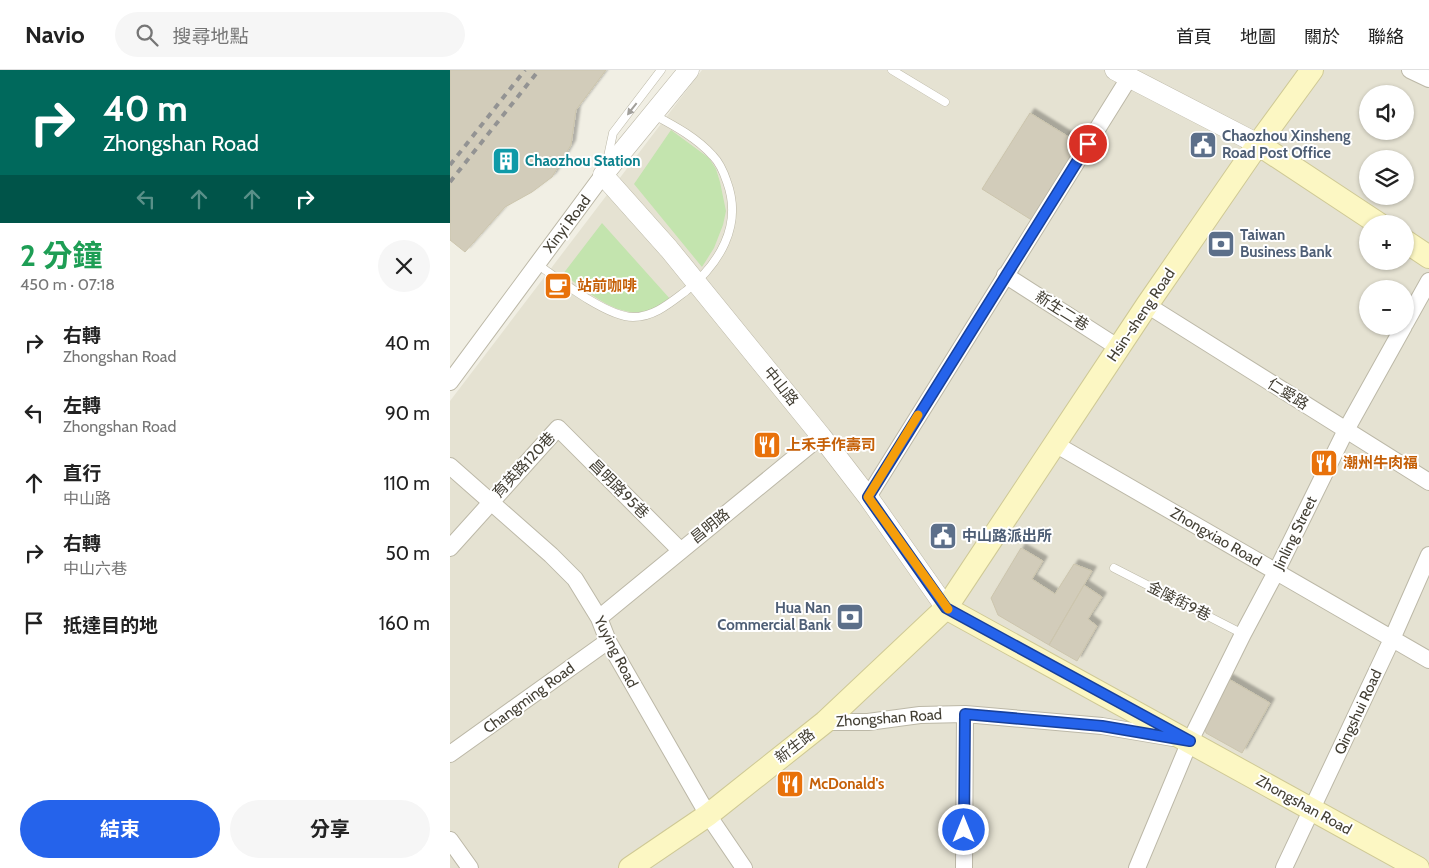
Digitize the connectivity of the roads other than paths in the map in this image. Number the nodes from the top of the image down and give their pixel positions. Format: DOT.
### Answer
graph roads {
  1 [pos="661,70"];
  2 [pos="689,70"];
  3 [pos="892,70"];
  4 [pos="1312,70"];
  5 [pos="1410,70"];
  6 [pos="1118,72"];
  7 [pos="1429,79"];
  8 [pos="945,102"];
  9 [pos="652,114"];
  10 [pos="1258,144"];
  11 [pos="604,175"];
  12 [pos="1365,215"];
  13 [pos="1414,247"];
  14 [pos="1429,257"];
  15 [pos="537,264"];
  16 [pos="1005,275"];
  17 [pos="1429,281"];
  18 [pos="696,282"];
  19 [pos="1147,305"];
  20 [pos="1414,307"];
  21 [pos="1398,335"];
  22 [pos="1119,348"];
  23 [pos="450,382"];
  24 [pos="558,428"];
  25 [pos="1346,430"];
  26 [pos="821,436"];
  27 [pos="1055,444"];
  28 [pos="450,466"];
  29 [pos="1429,482"];
  30 [pos="868,497"];
  31 [pos="491,501"];
  32 [pos="450,548"];
  33 [pos="680,550"];
  34 [pos="1429,556"];
  35 [pos="1114,568"];
  36 [pos="1276,572"];
  37 [pos="1424,582"];
  38 [pos="946,608"];
  39 [pos="600,618"];
  40 [pos="1243,634"];
  41 [pos="1392,639"];
  42 [pos="608,641"];
  43 [pos="1429,660"];
  44 [pos="965,714"];
  45 [pos="826,722"];
  46 [pos="1190,741"];
  47 [pos="450,754"];
  48 [pos="1312,810"];
  49 [pos="708,815"];
  50 [pos="450,840"];
  51 [pos="470,868"];
  52 [pos="630,868"];
  53 [pos="744,868"];
  54 [pos="964,868"];
  55 [pos="1137,868"];
  56 [pos="1284,868"];
  57 [pos="1418,868"];
  1 -- 11 [label="lane, one-way"];
  2 -- 9 [label="street, Xinyi Road"];
  3 -- 8 [label="lane"];
  4 -- 10 [label="main road, Hsin-sheng Road"];
  5 -- 7 [label="street"];
  6 -- 10 [label="street"];
  6 -- 16 [label="street"];
  9 -- 11 [label="street, Xinyi Road"];
  9 -- 18 [label="lane"];
  10 -- 12 [label="main road"];
  10 -- 19 [label="main road, Hsin-sheng Road"];
  11 -- 15 [label="street, Xinyi Road"];
  11 -- 18 [label="street, 中山路"];
  13 -- 14 [label="main road"];
  15 -- 18 [label="lane"];
  15 -- 23 [label="street, Xinyi Road"];
  16 -- 22 [label="street, 新生二巷"];
  16 -- 30 [label="street"];
  17 -- 20 [label="street, Jinling Street"];
  18 -- 26 [label="street, 中山路"];
  19 -- 22 [label="main road, Hsin-sheng Road"];
  19 -- 25 [label="street, 仁愛路"];
  21 -- 25 [label="street, Jinling Street"];
  22 -- 27 [label="main road, Hsin-sheng Road"];
  24 -- 31 [label="street, 育英路120巷"];
  24 -- 33 [label="street, 昌明路95巷"];
  25 -- 29 [label="street, 仁愛路"];
  25 -- 36 [label="street, Jinling Street"];
  26 -- 30 [label="street, 中山路"];
  26 -- 33 [label="street, 昌明路"];
  27 -- 36 [label="street, Zhongxiao Road"];
  27 -- 38 [label="main road, Hsin-sheng Road"];
  28 -- 31 [label="street, Yuying Road"];
  30 -- 38 [label="street, 中山路"];
  31 -- 32 [label="street, 育英路120巷"];
  31 -- 39 [label="street, Yuying Road"];
  33 -- 39 [label="street, 昌明路"];
  34 -- 37 [label="street, Qingshui Road"];
  35 -- 40 [label="lane, 金陵街9巷"];
  36 -- 40 [label="street, Jinling Street"];
  36 -- 41 [label="street, Zhongxiao Road"];
  37 -- 41 [label="street, Qingshui Road"];
  38 -- 45 [label="main road, 新生路"];
  38 -- 46 [label="main road, Zhongshan Road"];
  39 -- 42 [label="street, Yuying Road"];
  40 -- 46 [label="street, Jinling Street"];
  41 -- 43 [label="street, Zhongxiao Road"];
  41 -- 48 [label="street, Qingshui Road"];
  42 -- 47 [label="street, Changming Road"];
  42 -- 49 [label="street, Yuying Road"];
  44 -- 45 [label="street, Zhongshan Road"];
  44 -- 46 [label="street, Zhongshan Road"];
  44 -- 54 [label="street"];
  45 -- 49 [label="main road, 新生路"];
  46 -- 48 [label="main road, Zhongshan Road"];
  46 -- 55 [label="street, Jinling Street"];
  48 -- 56 [label="street, Qingshui Road"];
  48 -- 57 [label="main road, Zhongshan Road"];
  49 -- 52 [label="main road, 新生路"];
  49 -- 53 [label="street, Yuying Road"];
  50 -- 51 [label="street"];
}
